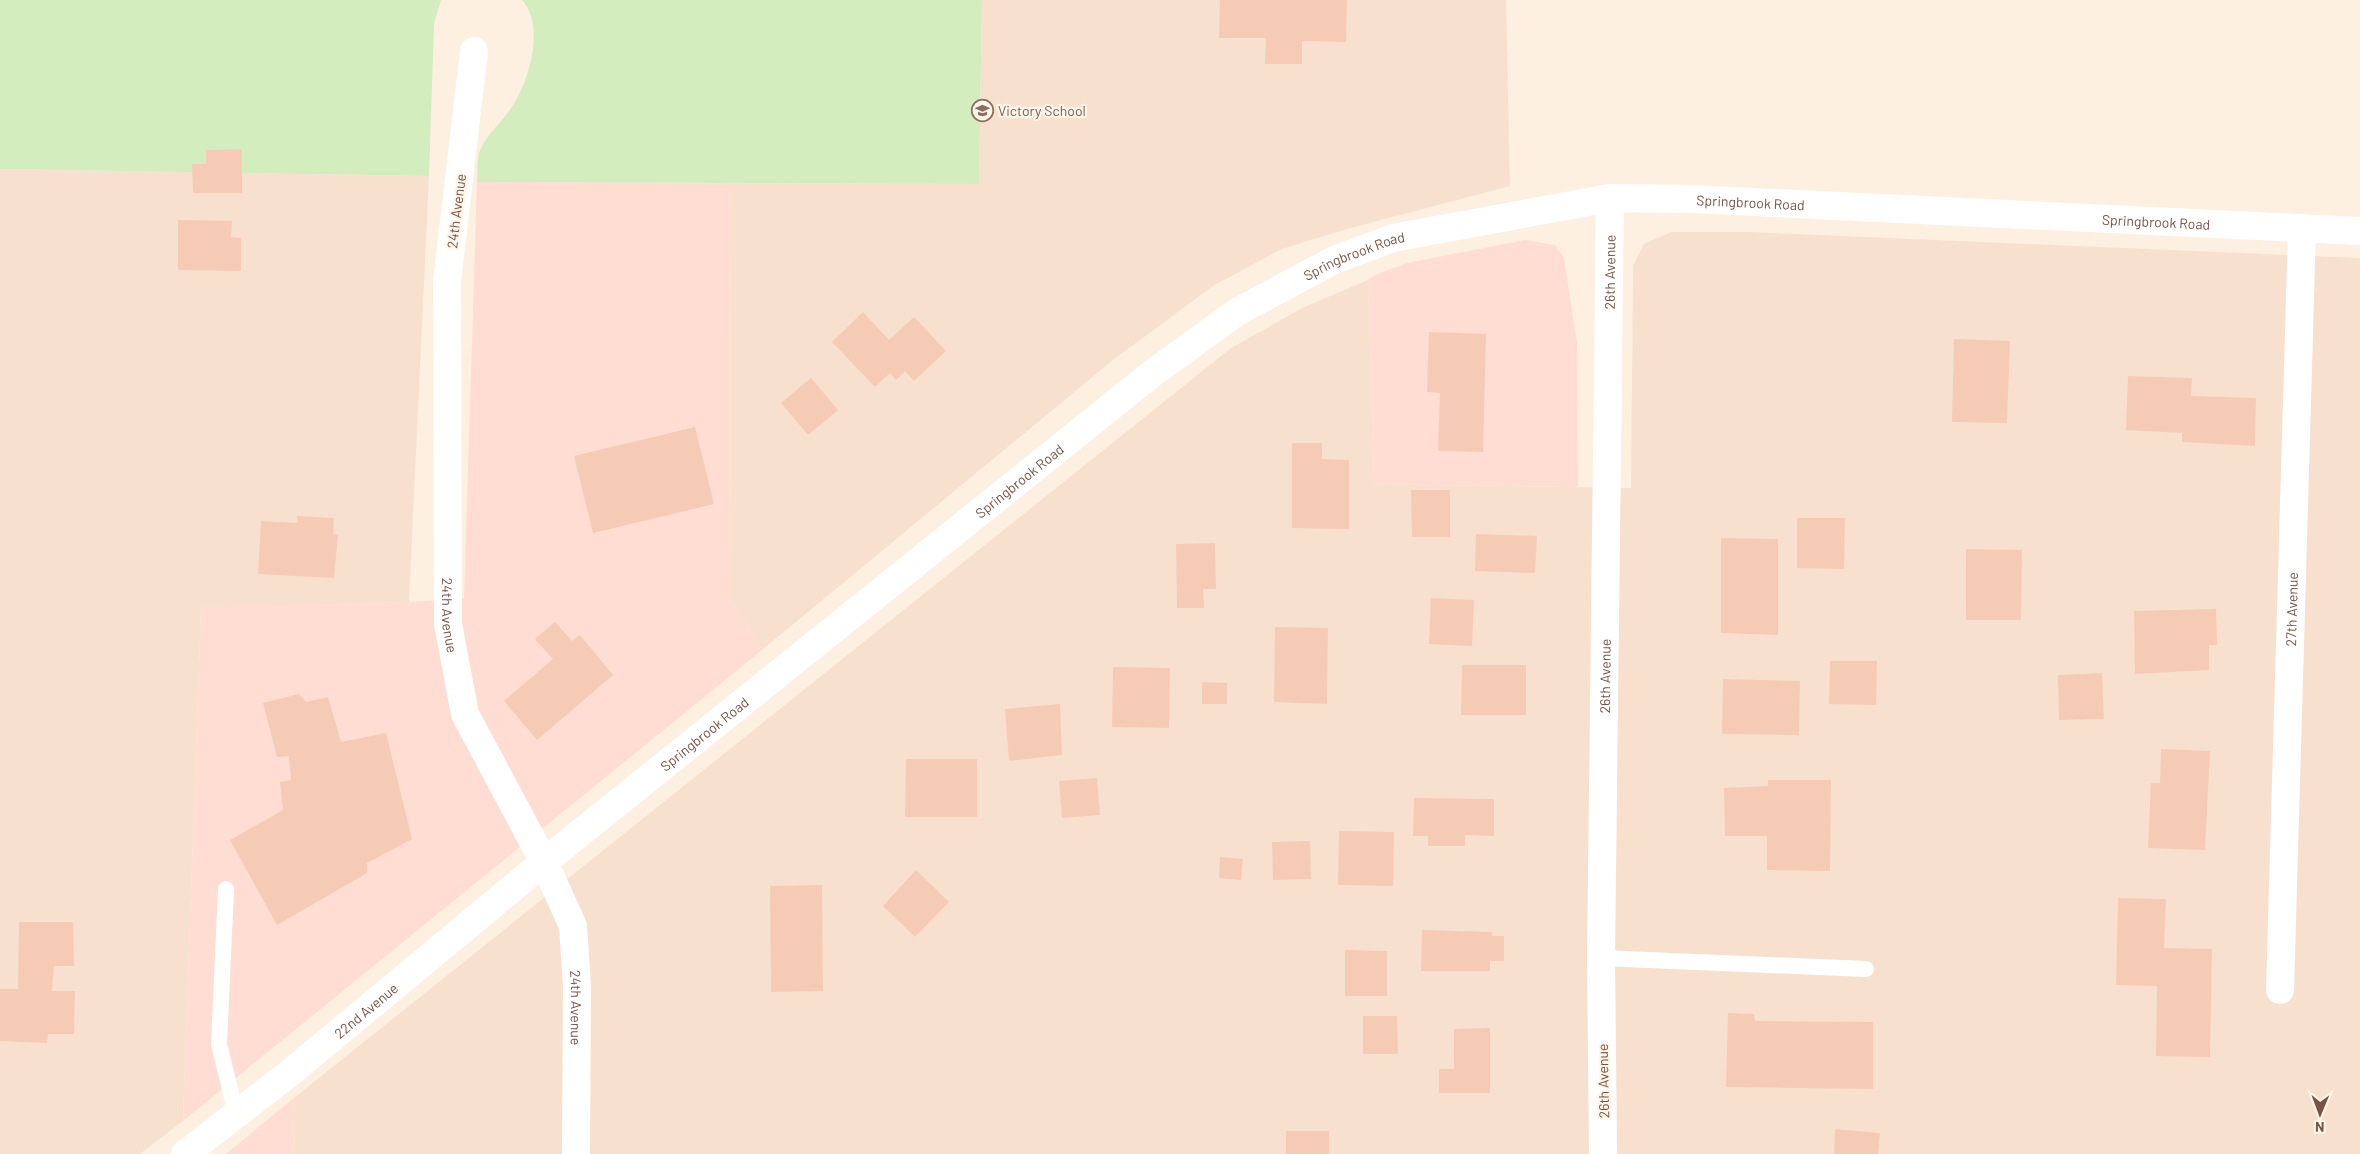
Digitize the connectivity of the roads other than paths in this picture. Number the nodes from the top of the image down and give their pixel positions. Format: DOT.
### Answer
graph roads {
  1 [pos="474,51"];
  2 [pos="1610,198"];
  3 [pos="2302,228"];
  4 [pos="2360,231"];
  5 [pos="544,862"];
  6 [pos="226,889"];
  7 [pos="1601,958"];
  8 [pos="1866,969"];
  9 [pos="2280,990"];
  10 [pos="236,1114"];
  11 [pos="184,1154"];
  12 [pos="576,1154"];
  13 [pos="1603,1154"];
  1 -- 5 [label="street, 24th Avenue"];
  2 -- 3 [label="street, Springbrook Road"];
  2 -- 5 [label="street, Springbrook Road"];
  2 -- 7 [label="street, 26th Avenue"];
  3 -- 4 [label="street, Springbrook Road"];
  3 -- 9 [label="street, 27th Avenue"];
  5 -- 10 [label="street, 22nd Avenue"];
  5 -- 12 [label="street, 24th Avenue"];
  6 -- 10 [label="lane"];
  7 -- 8 [label="lane"];
  7 -- 13 [label="street, 26th Avenue"];
  10 -- 11 [label="street, 22nd Avenue"];
}
